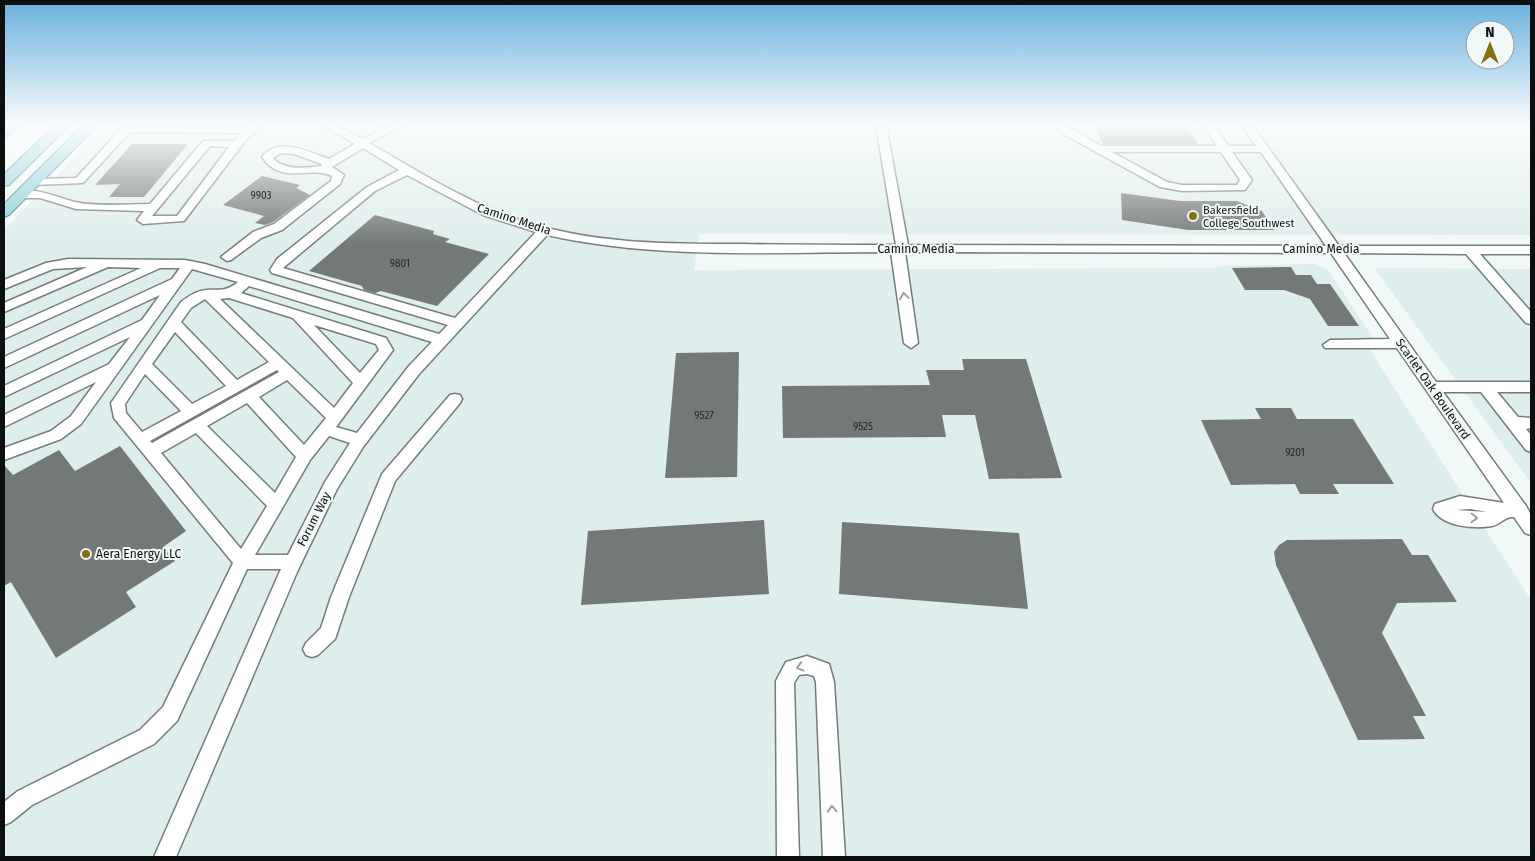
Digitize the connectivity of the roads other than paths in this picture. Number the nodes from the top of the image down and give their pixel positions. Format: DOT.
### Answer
graph roads {
  1 [pos="21,165"];
  2 [pos="51,165"];
  3 [pos="94,165"];
  4 [pos="189,165"];
  5 [pos="221,165"];
  6 [pos="329,165"];
  7 [pos="399,165"];
  8 [pos="887,165"];
  9 [pos="1128,165"];
  10 [pos="1235,165"];
  11 [pos="1277,165"];
  12 [pos="407,170"];
  13 [pos="4,182"];
  14 [pos="34,182"];
  15 [pos="20,195"];
  16 [pos="153,208"];
  17 [pos="4,212"];
  18 [pos="544,230"];
  19 [pos="900,249"];
  20 [pos="1337,250"];
  21 [pos="1470,250"];
  22 [pos="1531,250"];
  23 [pos="227,257"];
  24 [pos="108,263"];
  25 [pos="159,264"];
  26 [pos="189,265"];
  27 [pos="247,281"];
  28 [pos="177,282"];
  29 [pos="4,285"];
  30 [pos="207,294"];
  31 [pos="230,294"];
  32 [pos="4,308"];
  33 [pos="298,316"];
  34 [pos="1531,320"];
  35 [pos="148,322"];
  36 [pos="174,323"];
  37 [pos="457,323"];
  38 [pos="4,334"];
  39 [pos="442,340"];
  40 [pos="911,343"];
  41 [pos="1402,344"];
  42 [pos="1330,345"];
  43 [pos="4,363"];
  44 [pos="145,365"];
  45 [pos="116,366"];
  46 [pos="284,368"];
  47 [pos="361,383"];
  48 [pos="1531,386"];
  49 [pos="236,387"];
  50 [pos="1431,387"];
  51 [pos="1485,387"];
  52 [pos="4,392"];
  53 [pos="249,396"];
  54 [pos="455,399"];
  55 [pos="194,418"];
  56 [pos="4,421"];
  57 [pos="330,423"];
  58 [pos="1531,423"];
  59 [pos="1514,424"];
  60 [pos="360,440"];
  61 [pos="145,446"];
  62 [pos="1531,446"];
  63 [pos="4,454"];
  64 [pos="305,456"];
  65 [pos="276,505"];
  66 [pos="1438,509"];
  67 [pos="1512,511"];
  68 [pos="1531,528"];
  69 [pos="242,562"];
  70 [pos="292,562"];
  71 [pos="312,649"];
  72 [pos="4,815"];
  73 [pos="165,857"];
  74 [pos="788,857"];
  75 [pos="834,857"];
  1 -- 13 [label="main road"];
  2 -- 14 [label="main road"];
  3 -- 14 [label="street"];
  4 -- 16 [label="street"];
  5 -- 16 [label="street"];
  6 -- 23 [label="street"];
  7 -- 12 [label="street, Camino Media"];
  8 -- 19 [label="street"];
  9 -- 10 [label="street"];
  11 -- 20 [label="street, Scarlet Oak Boulevard"];
  12 -- 18 [label="street, Camino Media"];
  12 -- 37 [label="street"];
  14 -- 15 [label="main road"];
  15 -- 16 [label="street"];
  15 -- 17 [label="main road"];
  18 -- 19 [label="street, Camino Media"];
  18 -- 37 [label="street, Forum Way"];
  19 -- 20 [label="street, Camino Media"];
  40 -- 19 [label="street, one-way"];
  20 -- 21 [label="street, Camino Media"];
  20 -- 41 [label="street, Scarlet Oak Boulevard"];
  21 -- 22 [label="street, Camino Media"];
  21 -- 34 [label="street"];
  24 -- 25 [label="street"];
  24 -- 29 [label="street"];
  24 -- 32 [label="street"];
  25 -- 26 [label="street"];
  25 -- 38 [label="street"];
  26 -- 27 [label="street"];
  26 -- 28 [label="street"];
  27 -- 31 [label="street"];
  27 -- 39 [label="street"];
  28 -- 35 [label="street"];
  28 -- 43 [label="street"];
  30 -- 31 [label="street"];
  30 -- 36 [label="street"];
  30 -- 46 [label="street"];
  31 -- 33 [label="street"];
  33 -- 47 [label="street"];
  33 -- 47 [label="street"];
  35 -- 45 [label="street"];
  35 -- 52 [label="street"];
  36 -- 44 [label="street"];
  36 -- 49 [label="street"];
  37 -- 39 [label="street, Forum Way"];
  39 -- 60 [label="street, Forum Way"];
  41 -- 42 [label="street"];
  41 -- 50 [label="street, Scarlet Oak Boulevard"];
  44 -- 55 [label="street"];
  44 -- 61 [label="street"];
  45 -- 56 [label="street"];
  45 -- 63 [label="street"];
  46 -- 49 [label="street"];
  46 -- 53 [label="street"];
  46 -- 57 [label="street"];
  47 -- 57 [label="street"];
  48 -- 51 [label="street"];
  49 -- 55 [label="street"];
  50 -- 51 [label="street"];
  50 -- 67 [label="street, Scarlet Oak Boulevard"];
  51 -- 59 [label="street"];
  53 -- 55 [label="street"];
  53 -- 64 [label="street"];
  54 -- 71 [label="street"];
  55 -- 61 [label="street"];
  55 -- 65 [label="street"];
  57 -- 60 [label="street"];
  57 -- 64 [label="street"];
  58 -- 59 [label="street"];
  59 -- 62 [label="street"];
  60 -- 70 [label="street, Forum Way"];
  61 -- 69 [label="street"];
  64 -- 65 [label="street"];
  65 -- 69 [label="street"];
  66 -- 67 [label="street"];
  67 -- 68 [label="street, Scarlet Oak Boulevard"];
  69 -- 70 [label="street"];
  69 -- 72 [label="street"];
  70 -- 73 [label="street, Forum Way"];
  75 -- 74 [label="street, one-way"];
}
